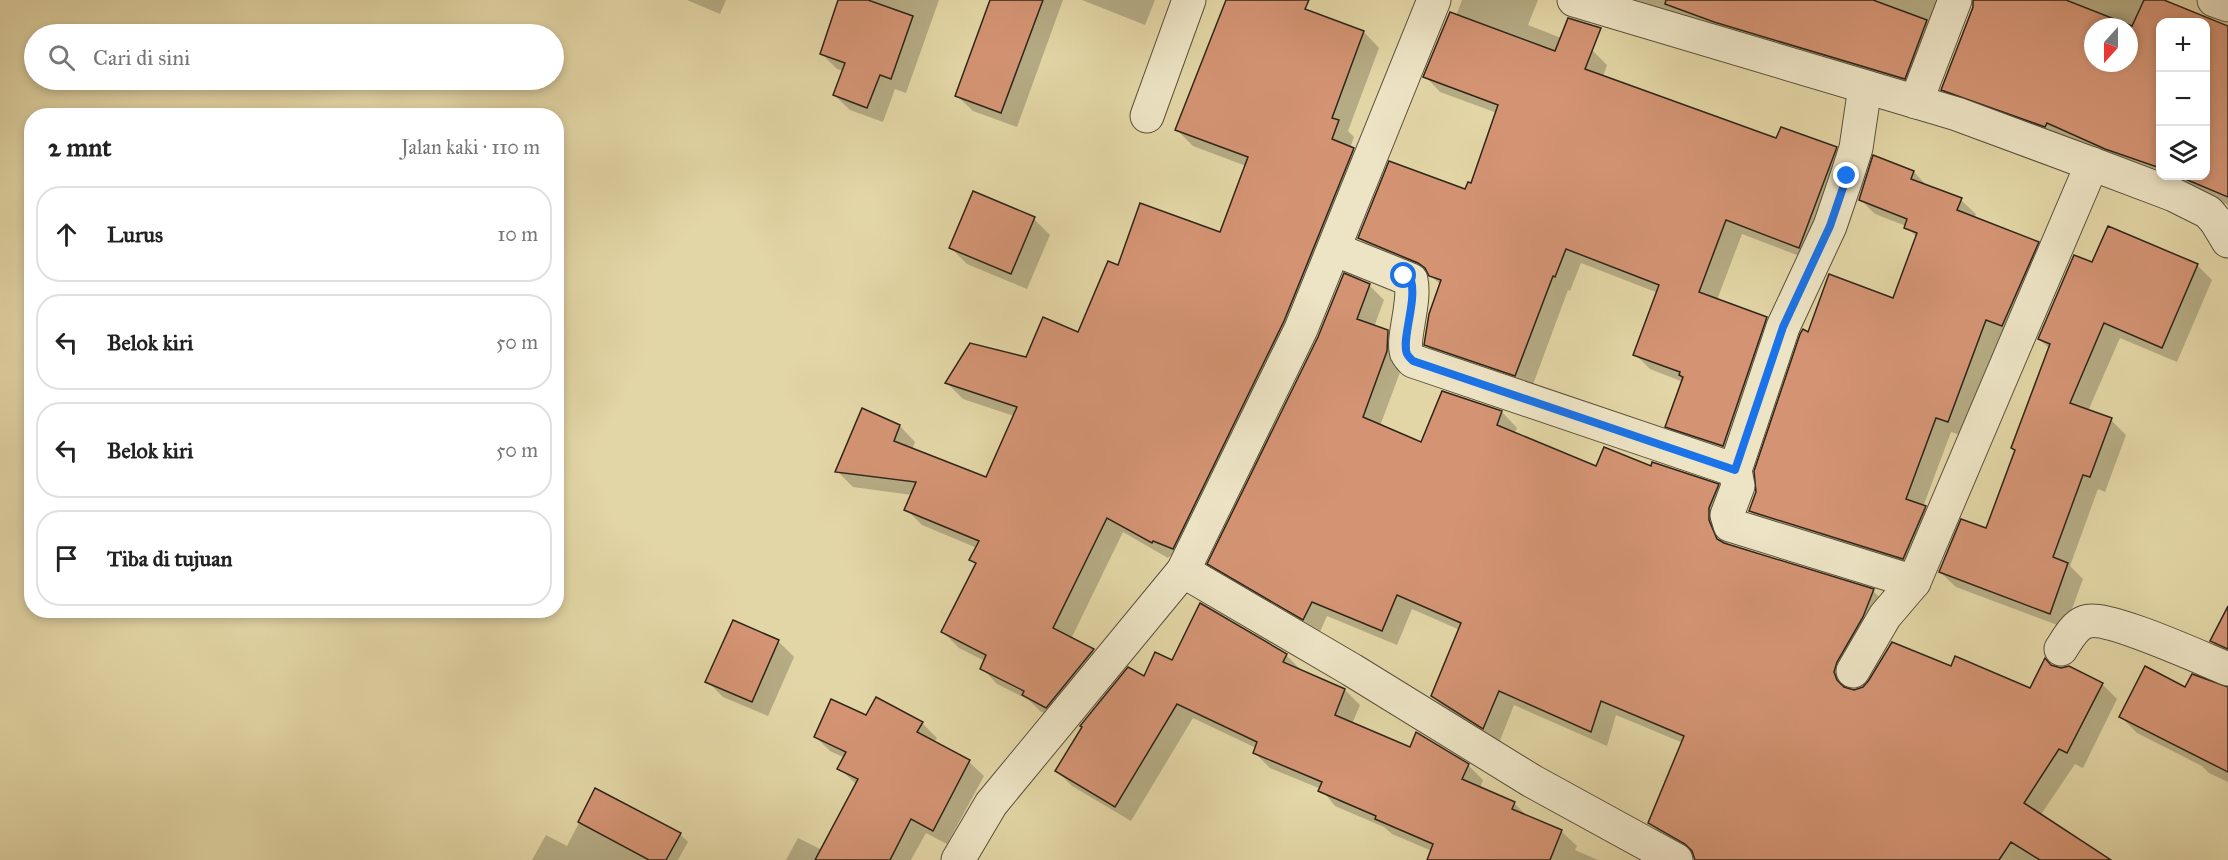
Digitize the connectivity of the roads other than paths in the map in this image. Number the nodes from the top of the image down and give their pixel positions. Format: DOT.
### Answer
graph roads {
  1 [pos="1189,0"];
  2 [pos="1434,0"];
  3 [pos="1574,0"];
  4 [pos="1955,0"];
  5 [pos="2214,0"];
  6 [pos="2228,5"];
  7 [pos="1866,87"];
  8 [pos="1916,102"];
  9 [pos="1147,116"];
  10 [pos="2092,164"];
  11 [pos="2228,241"];
  12 [pos="1334,249"];
  13 [pos="1735,470"];
  14 [pos="1183,571"];
  15 [pos="1914,582"];
  16 [pos="2061,649"];
  17 [pos="2228,669"];
  18 [pos="1853,670"];
  19 [pos="958,860"];
  20 [pos="1676,860"];
  1 -- 9 [label="street"];
  2 -- 12 [label="street"];
  3 -- 7 [label="street"];
  4 -- 8 [label="street"];
  5 -- 6 [label="street"];
  7 -- 8 [label="street"];
  7 -- 13 [label="street"];
  8 -- 10 [label="street"];
  10 -- 11 [label="street"];
  10 -- 15 [label="street"];
  12 -- 13 [label="street"];
  12 -- 14 [label="street"];
  13 -- 15 [label="street"];
  14 -- 19 [label="street"];
  14 -- 20 [label="street"];
  15 -- 18 [label="street"];
  16 -- 17 [label="street"];
}
